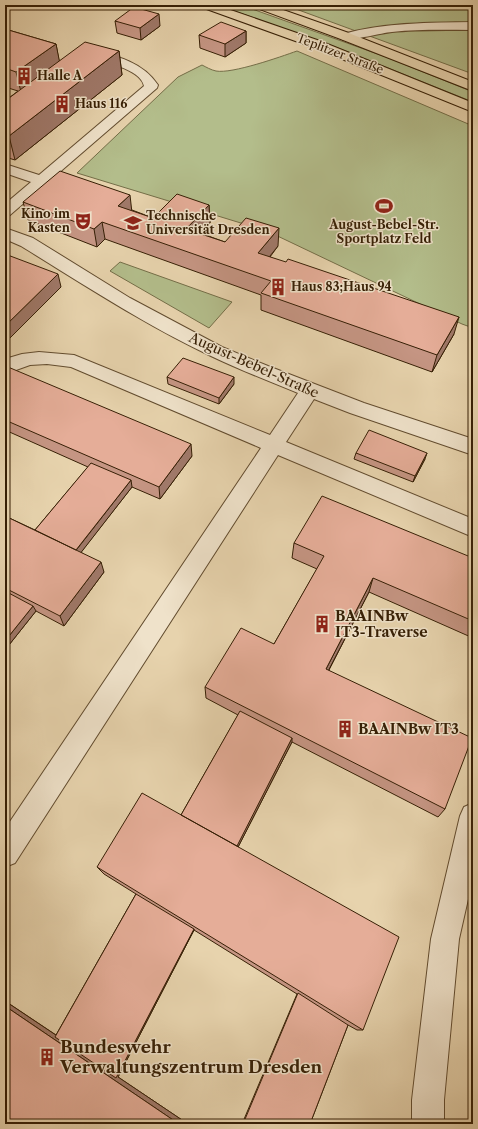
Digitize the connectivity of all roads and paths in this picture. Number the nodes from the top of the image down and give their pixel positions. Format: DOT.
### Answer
graph roads {
  1 [pos="205,5"];
  2 [pos="258,5"];
  3 [pos="473,26"];
  4 [pos="346,37"];
  5 [pos="78,63"];
  6 [pos="473,87"];
  7 [pos="473,108"];
  8 [pos="5,168"];
  9 [pos="42,181"];
  10 [pos="5,190"];
  11 [pos="24,196"];
  12 [pos="5,212"];
  13 [pos="5,233"];
  14 [pos="5,367"];
  15 [pos="310,390"];
  16 [pos="275,445"];
  17 [pos="473,447"];
  18 [pos="473,528"];
  19 [pos="473,816"];
  20 [pos="5,853"];
  21 [pos="428,1124"];
  1 -- 7 [label="main road, Teplitzer Straße"];
  2 -- 4 [label="main road, Teplitzer Straße"];
  3 -- 4 [label="street"];
  4 -- 6 [label="main road, Teplitzer Straße"];
  5 -- 9 [label="street"];
  8 -- 9 [label="street"];
  9 -- 11 [label="street"];
  10 -- 11 [label="street"];
  11 -- 12 [label="street"];
  13 -- 15 [label="street, August-Bebel-Straße"];
  14 -- 16 [label="street"];
  15 -- 16 [label="street"];
  15 -- 17 [label="street, August-Bebel-Straße"];
  16 -- 18 [label="street"];
  16 -- 20 [label="street"];
  19 -- 21 [label="street"];
}
